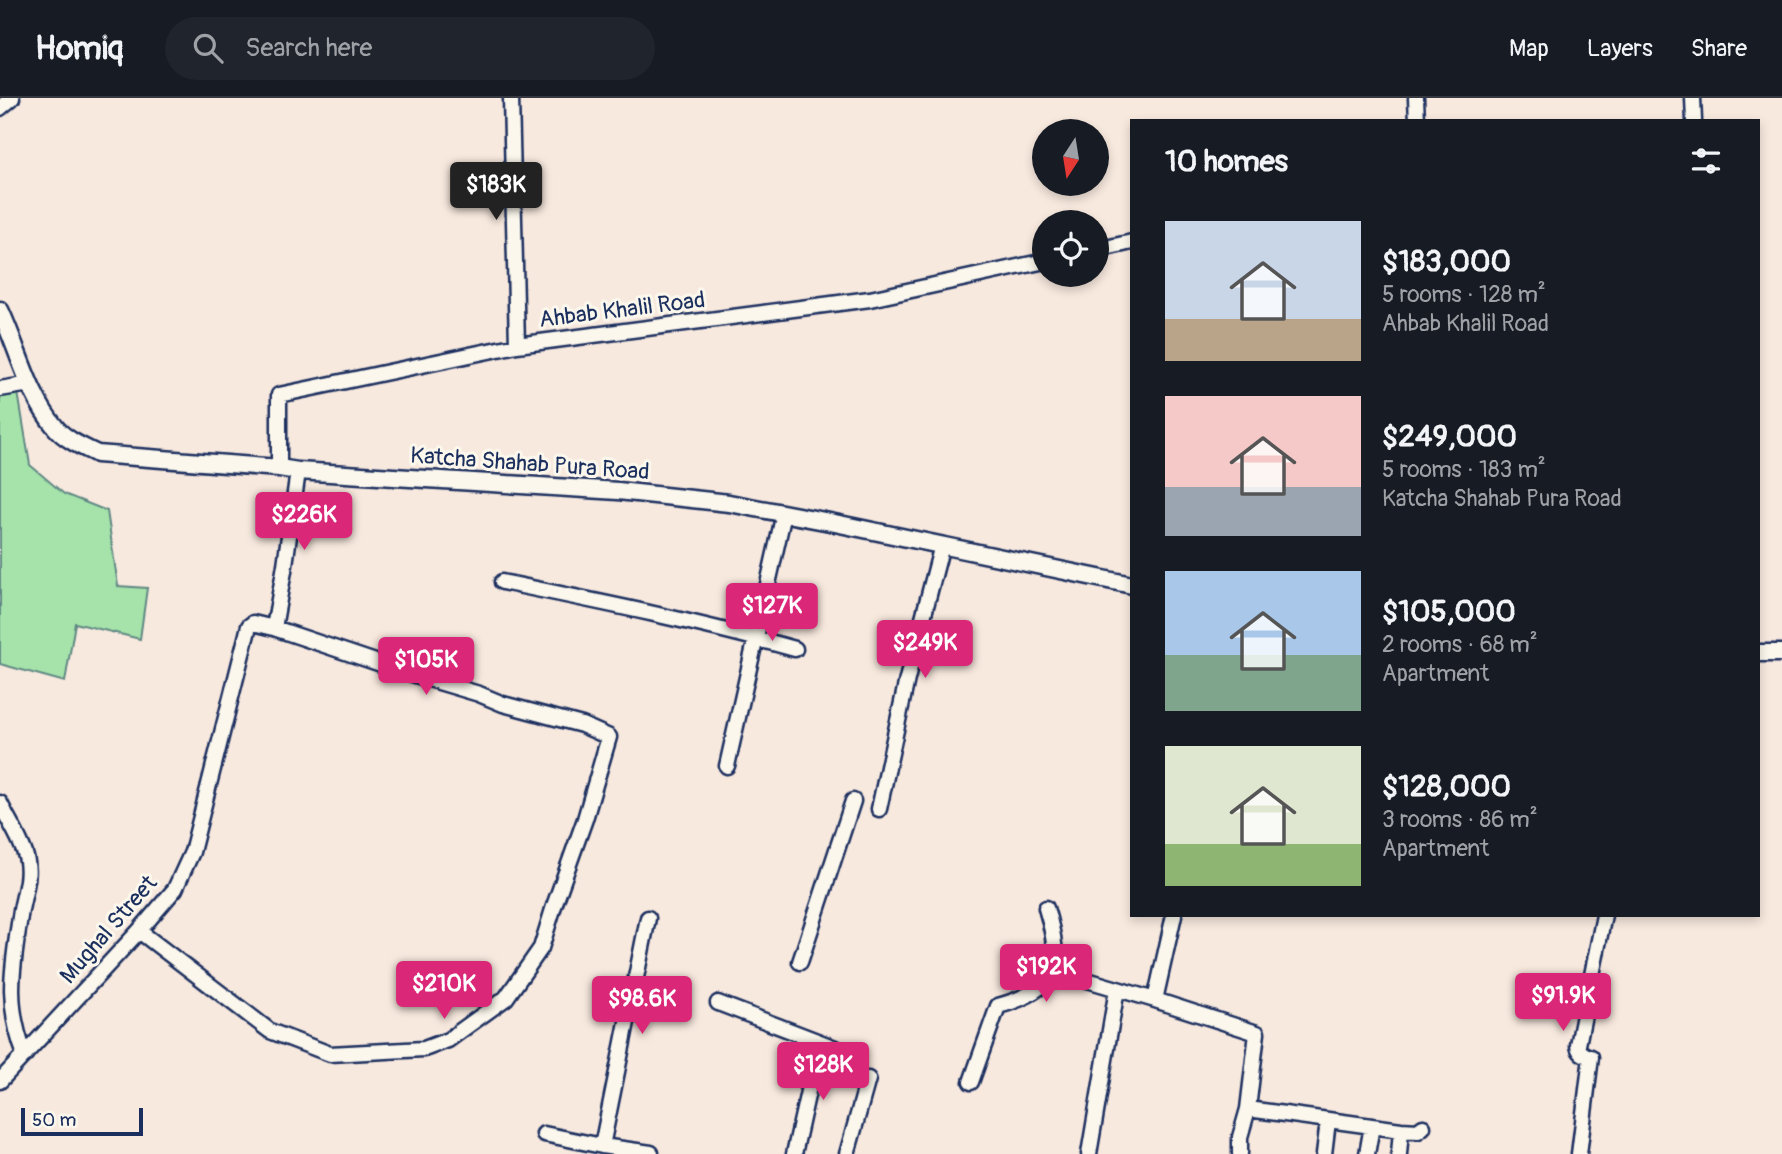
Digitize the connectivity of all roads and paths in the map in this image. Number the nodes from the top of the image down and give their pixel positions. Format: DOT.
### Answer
graph roads {
  1 [pos="12,98"];
  2 [pos="511,98"];
  3 [pos="1416,98"];
  4 [pos="1693,98"];
  5 [pos="0,108"];
  6 [pos="1417,119"];
  7 [pos="1694,119"];
  8 [pos="1130,242"];
  9 [pos="1109,247"];
  10 [pos="1032,264"];
  11 [pos="0,310"];
  12 [pos="516,345"];
  13 [pos="30,384"];
  14 [pos="0,389"];
  15 [pos="279,468"];
  16 [pos="298,471"];
  17 [pos="783,513"];
  18 [pos="942,545"];
  19 [pos="502,582"];
  20 [pos="1130,585"];
  21 [pos="274,628"];
  22 [pos="755,638"];
  23 [pos="795,649"];
  24 [pos="1760,653"];
  25 [pos="1782,653"];
  26 [pos="727,766"];
  27 [pos="853,801"];
  28 [pos="0,803"];
  29 [pos="879,809"];
  30 [pos="1046,908"];
  31 [pos="1174,917"];
  32 [pos="1605,917"];
  33 [pos="648,918"];
  34 [pos="139,931"];
  35 [pos="800,962"];
  36 [pos="1053,970"];
  37 [pos="1117,989"];
  38 [pos="1155,1000"];
  39 [pos="718,1003"];
  40 [pos="819,1042"];
  41 [pos="838,1049"];
  42 [pos="25,1055"];
  43 [pos="868,1079"];
  44 [pos="0,1081"];
  45 [pos="971,1082"];
  46 [pos="1248,1109"];
  47 [pos="1328,1121"];
  48 [pos="1372,1126"];
  49 [pos="1423,1127"];
  50 [pos="1401,1130"];
  51 [pos="544,1134"];
  52 [pos="601,1146"];
  53 [pos="624,1152"];
  54 [pos="651,1153"];
  55 [pos="794,1154"];
  56 [pos="847,1154"];
  57 [pos="1089,1154"];
  58 [pos="1240,1154"];
  59 [pos="1324,1154"];
  60 [pos="1367,1154"];
  61 [pos="1399,1154"];
  62 [pos="1579,1154"];
  1 -- 5 [label="street"];
  2 -- 12 [label="street"];
  3 -- 6 [label="street"];
  4 -- 7 [label="street"];
  8 -- 9 [label="street"];
  10 -- 12 [label="street, Ahbab Khalil Road"];
  11 -- 13 [label="street, Katcha Shahab Pura Road"];
  12 -- 15 [label="street, Ahbab Khalil Road"];
  13 -- 14 [label="street"];
  13 -- 15 [label="street, Katcha Shahab Pura Road"];
  15 -- 16 [label="street, Katcha Shahab Pura Road"];
  16 -- 17 [label="street, Katcha Shahab Pura Road"];
  16 -- 21 [label="street"];
  17 -- 18 [label="street, Katcha Shahab Pura Road"];
  17 -- 22 [label="street"];
  18 -- 20 [label="street, Katcha Shahab Pura Road"];
  18 -- 29 [label="street"];
  19 -- 22 [label="street"];
  21 -- 34 [label="street, Mughal Street"];
  21 -- 34 [label="street"];
  22 -- 23 [label="street"];
  22 -- 26 [label="street"];
  24 -- 25 [label="street"];
  27 -- 35 [label="street"];
  28 -- 42 [label="street"];
  30 -- 36 [label="street"];
  31 -- 38 [label="street"];
  32 -- 62 [label="street"];
  33 -- 52 [label="street"];
  34 -- 42 [label="street, Mughal Street"];
  36 -- 37 [label="street"];
  36 -- 45 [label="street"];
  37 -- 38 [label="street"];
  37 -- 57 [label="street"];
  38 -- 46 [label="street"];
  39 -- 40 [label="street"];
  40 -- 41 [label="street"];
  40 -- 55 [label="street"];
  42 -- 44 [label="street, Mughal Street"];
  43 -- 56 [label="street"];
  46 -- 47 [label="street"];
  46 -- 58 [label="street"];
  47 -- 48 [label="street"];
  47 -- 59 [label="street"];
  48 -- 50 [label="street"];
  48 -- 60 [label="street"];
  49 -- 50 [label="street"];
  50 -- 61 [label="street"];
  51 -- 52 [label="street"];
  52 -- 53 [label="street"];
  53 -- 54 [label="street"];
}
